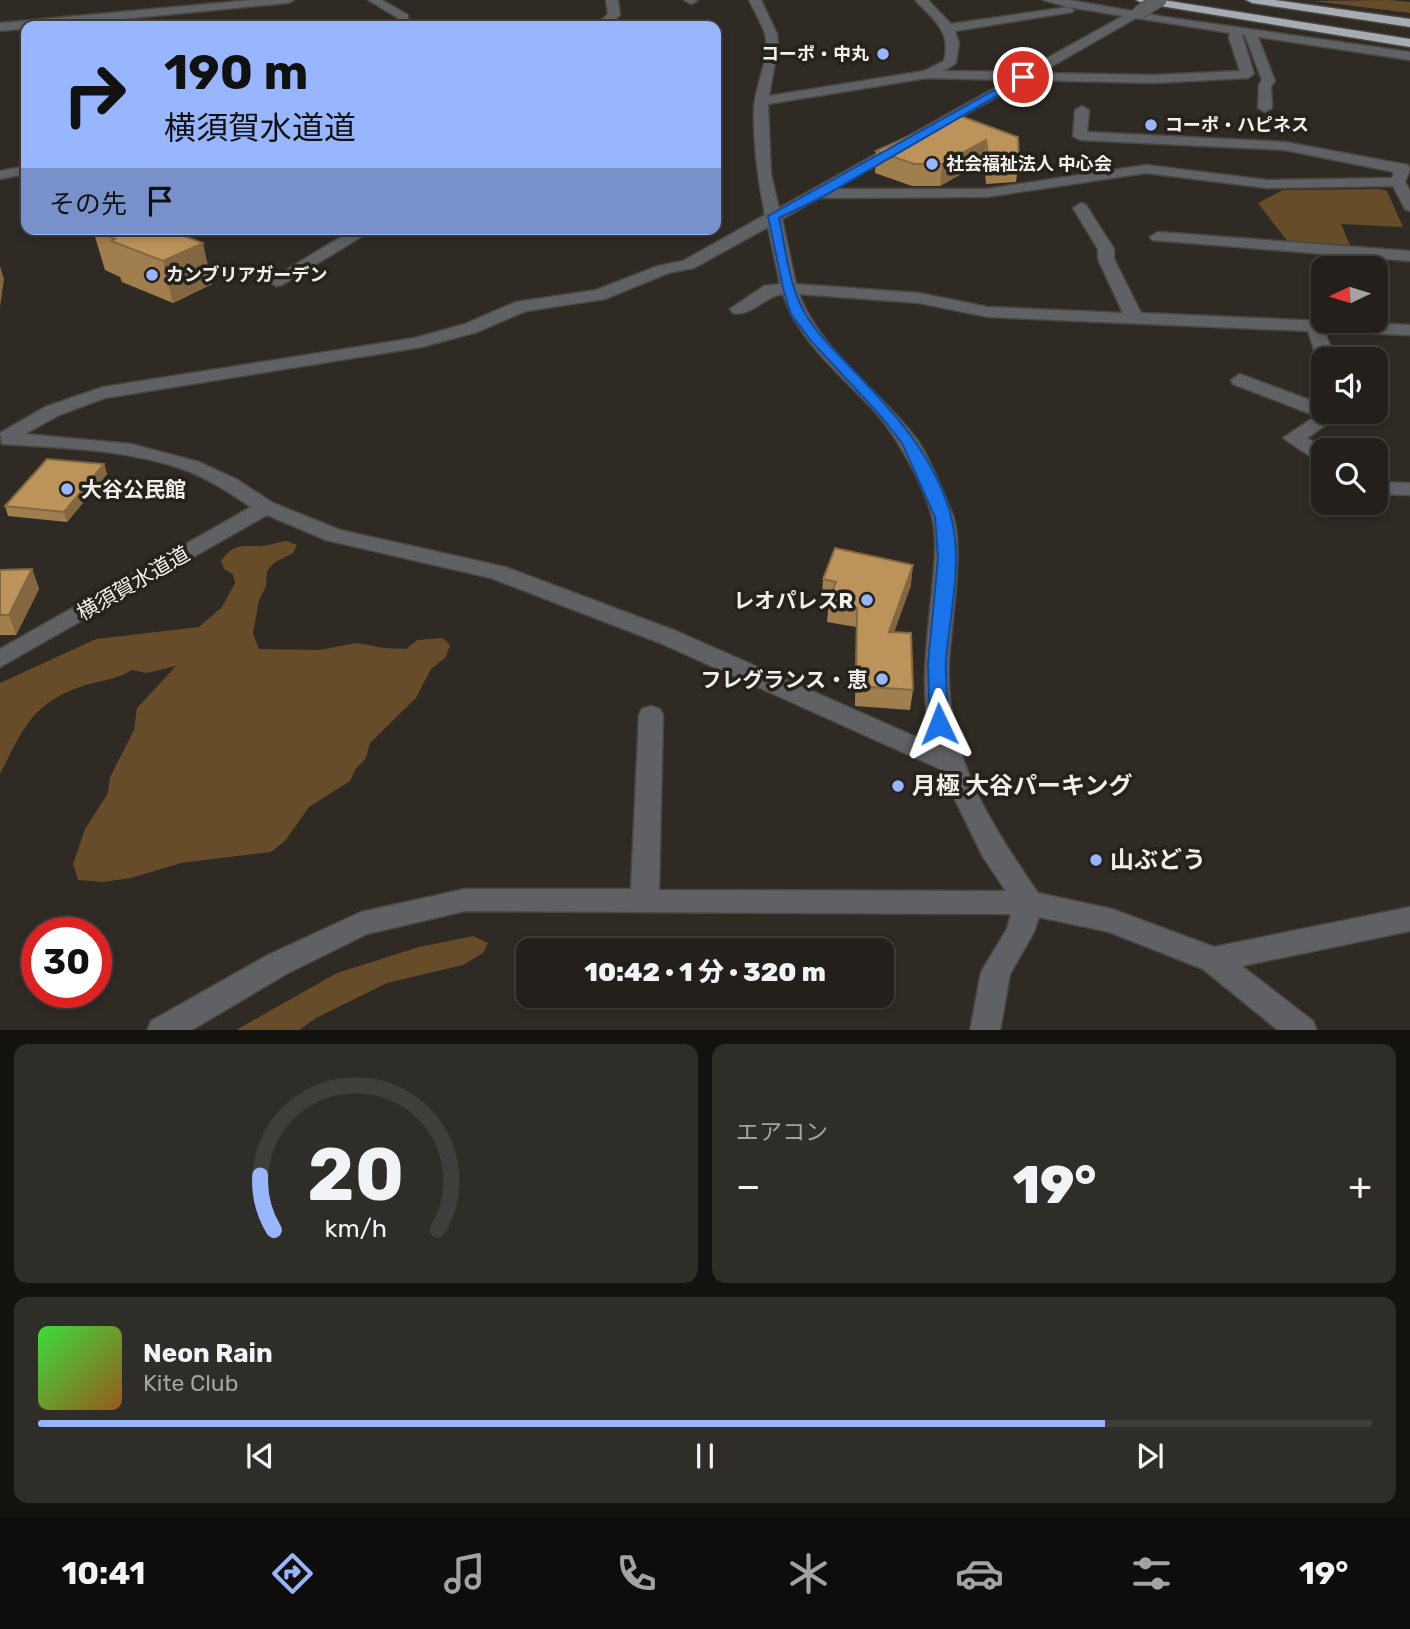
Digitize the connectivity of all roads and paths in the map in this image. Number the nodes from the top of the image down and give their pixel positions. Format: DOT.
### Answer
graph roads {
  1 [pos="288,0"];
  2 [pos="374,0"];
  3 [pos="612,0"];
  4 [pos="755,0"];
  5 [pos="921,0"];
  6 [pos="1049,0"];
  7 [pos="1148,0"];
  8 [pos="1160,0"];
  9 [pos="1258,1"];
  10 [pos="167,6"];
  11 [pos="1084,6"];
  12 [pos="1138,9"];
  13 [pos="48,21"];
  14 [pos="403,21"];
  15 [pos="607,21"];
  16 [pos="1410,21"];
  17 [pos="21,24"];
  18 [pos="0,27"];
  19 [pos="950,28"];
  20 [pos="1244,32"];
  21 [pos="1410,41"];
  22 [pos="1410,56"];
  23 [pos="1410,64"];
  24 [pos="927,74"];
  25 [pos="1023,77"];
  26 [pos="761,101"];
  27 [pos="1265,108"];
  28 [pos="1082,116"];
  29 [pos="21,171"];
  30 [pos="1403,171"];
  31 [pos="0,175"];
  32 [pos="820,194"];
  33 [pos="1410,206"];
  34 [pos="1081,208"];
  35 [pos="773,216"];
  36 [pos="356,235"];
  37 [pos="1158,237"];
  38 [pos="1410,256"];
  39 [pos="276,281"];
  40 [pos="789,288"];
  41 [pos="739,309"];
  42 [pos="1135,317"];
  43 [pos="1311,324"];
  44 [pos="1388,329"];
  45 [pos="1410,330"];
  46 [pos="1240,380"];
  47 [pos="1311,405"];
  48 [pos="1316,424"];
  49 [pos="2,438"];
  50 [pos="1311,449"];
  51 [pos="1388,488"];
  52 [pos="1410,489"];
  53 [pos="266,507"];
  54 [pos="0,659"];
  55 [pos="651,715"];
  56 [pos="950,764"];
  57 [pos="645,900"];
  58 [pos="1029,903"];
  59 [pos="1410,919"];
  60 [pos="1213,960"];
  61 [pos="164,1030"];
  62 [pos="985,1030"];
  63 [pos="1301,1030"];
  1 -- 10 [label="street"];
  2 -- 14 [label="street"];
  3 -- 15 [label="street"];
  4 -- 26 [label="street"];
  5 -- 19 [label="street"];
  6 -- 11 [label="street"];
  7 -- 21 [label="highway"];
  8 -- 12 [label="street, bridge"];
  9 -- 16 [label="highway"];
  10 -- 13 [label="street"];
  11 -- 12 [label="street"];
  11 -- 19 [label="street"];
  12 -- 20 [label="street"];
  12 -- 21 [label="highway"];
  12 -- 25 [label="street"];
  17 -- 18 [label="street"];
  19 -- 24 [label="street"];
  20 -- 22 [label="street"];
  20 -- 23 [label="street"];
  20 -- 25 [label="street"];
  20 -- 27 [label="street"];
  24 -- 25 [label="street"];
  24 -- 26 [label="street"];
  25 -- 32 [label="street"];
  26 -- 35 [label="street"];
  28 -- 30 [label="street"];
  29 -- 31 [label="street"];
  30 -- 32 [label="street"];
  30 -- 33 [label="street"];
  32 -- 35 [label="street"];
  34 -- 42 [label="street"];
  35 -- 40 [label="street"];
  35 -- 49 [label="street"];
  36 -- 39 [label="street"];
  37 -- 38 [label="street"];
  40 -- 41 [label="street"];
  40 -- 42 [label="street"];
  40 -- 56 [label="street"];
  42 -- 43 [label="street"];
  44 -- 45 [label="street"];
  46 -- 47 [label="street"];
  48 -- 50 [label="street"];
  49 -- 53 [label="street"];
  51 -- 52 [label="street"];
  53 -- 54 [label="street, 横須賀水道道"];
  53 -- 56 [label="street"];
  55 -- 57 [label="street"];
  56 -- 58 [label="street"];
  57 -- 58 [label="street"];
  57 -- 61 [label="street"];
  58 -- 60 [label="street"];
  58 -- 62 [label="street"];
  59 -- 60 [label="street"];
  60 -- 63 [label="street"];
}
